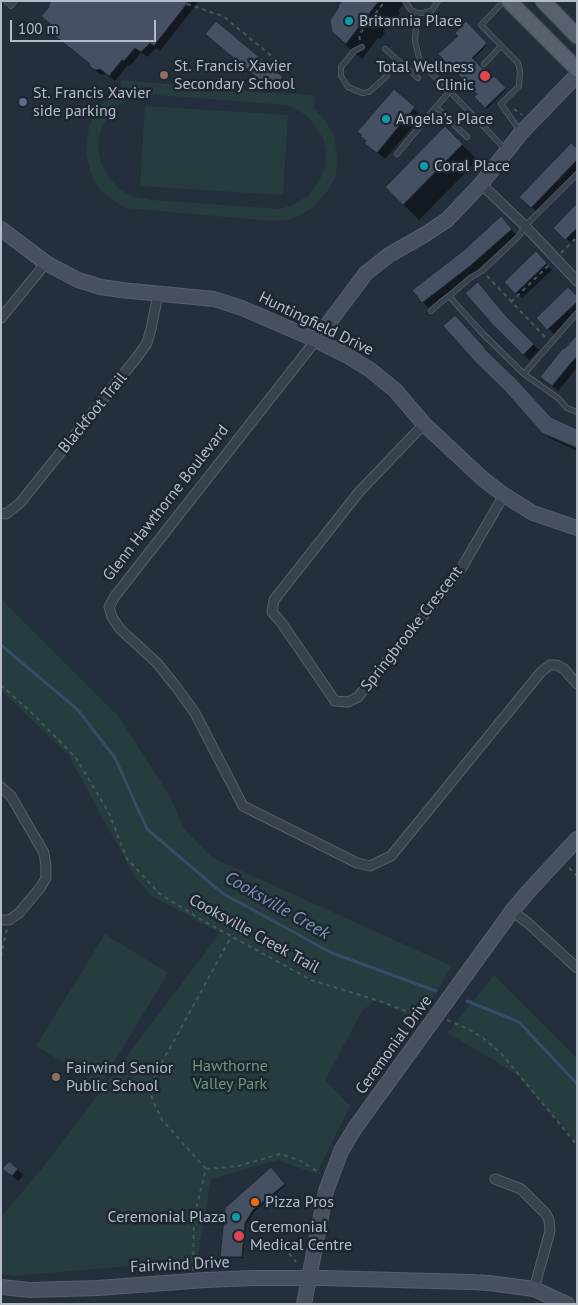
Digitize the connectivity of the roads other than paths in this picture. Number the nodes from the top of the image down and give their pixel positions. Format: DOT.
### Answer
graph roads {
  1 [pos="6,1"];
  2 [pos="15,1"];
  3 [pos="405,1"];
  4 [pos="438,1"];
  5 [pos="504,1"];
  6 [pos="509,1"];
  7 [pos="543,1"];
  8 [pos="416,13"];
  9 [pos="577,36"];
  10 [pos="502,46"];
  11 [pos="362,47"];
  12 [pos="386,49"];
  13 [pos="484,64"];
  14 [pos="577,69"];
  15 [pos="577,75"];
  16 [pos="388,76"];
  17 [pos="418,78"];
  18 [pos="449,92"];
  19 [pos="436,107"];
  20 [pos="522,133"];
  21 [pos="467,137"];
  22 [pos="507,152"];
  23 [pos="397,154"];
  24 [pos="577,174"];
  25 [pos="480,184"];
  26 [pos="525,226"];
  27 [pos="1,229"];
  28 [pos="46,263"];
  29 [pos="577,280"];
  30 [pos="158,294"];
  31 [pos="449,296"];
  32 [pos="431,311"];
  33 [pos="577,313"];
  34 [pos="1,318"];
  35 [pos="316,340"];
  36 [pos="524,374"];
  37 [pos="577,412"];
  38 [pos="424,424"];
  39 [pos="504,495"];
  40 [pos="1,513"];
  41 [pos="577,528"];
  42 [pos="577,684"];
  43 [pos="1,787"];
  44 [pos="577,839"];
  45 [pos="512,912"];
  46 [pos="5,920"];
  47 [pos="577,968"];
  48 [pos="495,1179"];
  49 [pos="309,1278"];
  50 [pos="1,1287"];
  51 [pos="534,1289"];
  52 [pos="304,1304"];
  53 [pos="567,1304"];
  1 -- 2 [label="lane"];
  3 -- 8 [label="lane"];
  4 -- 8 [label="lane"];
  5 -- 10 [label="lane"];
  6 -- 14 [label="main road"];
  7 -- 9 [label="main road"];
  8 -- 18 [label="lane"];
  10 -- 13 [label="lane"];
  10 -- 20 [label="lane"];
  11 -- 16 [label="lane"];
  12 -- 17 [label="lane"];
  15 -- 20 [label="street, Glenn Hawthorne Boulevard"];
  18 -- 19 [label="lane"];
  18 -- 22 [label="lane"];
  19 -- 21 [label="lane"];
  19 -- 23 [label="lane"];
  20 -- 22 [label="street, Glenn Hawthorne Boulevard"];
  22 -- 25 [label="street, Glenn Hawthorne Boulevard"];
  24 -- 26 [label="lane"];
  25 -- 26 [label="street"];
  25 -- 35 [label="street, Glenn Hawthorne Boulevard"];
  26 -- 29 [label="street"];
  26 -- 31 [label="lane"];
  27 -- 28 [label="street, Huntingfield Drive"];
  28 -- 30 [label="street, Huntingfield Drive"];
  28 -- 34 [label="street"];
  30 -- 35 [label="street, Huntingfield Drive"];
  30 -- 40 [label="street, Blackfoot Trail"];
  31 -- 32 [label="lane"];
  31 -- 36 [label="lane"];
  33 -- 36 [label="lane"];
  35 -- 38 [label="street, Huntingfield Drive"];
  35 -- 42 [label="street, Glenn Hawthorne Boulevard"];
  36 -- 37 [label="lane"];
  38 -- 39 [label="street, Huntingfield Drive"];
  38 -- 39 [label="street, Springbrooke Crescent"];
  39 -- 41 [label="street, Huntingfield Drive"];
  43 -- 46 [label="street"];
  44 -- 45 [label="street, Ceremonial Drive"];
  45 -- 47 [label="street"];
  45 -- 49 [label="street, Ceremonial Drive"];
  48 -- 51 [label="street"];
  49 -- 50 [label="street, Fairwind Drive"];
  49 -- 51 [label="street, Fairwind Drive"];
  49 -- 52 [label="street, Ceremonial Drive"];
  51 -- 53 [label="street, Fairwind Drive"];
}
